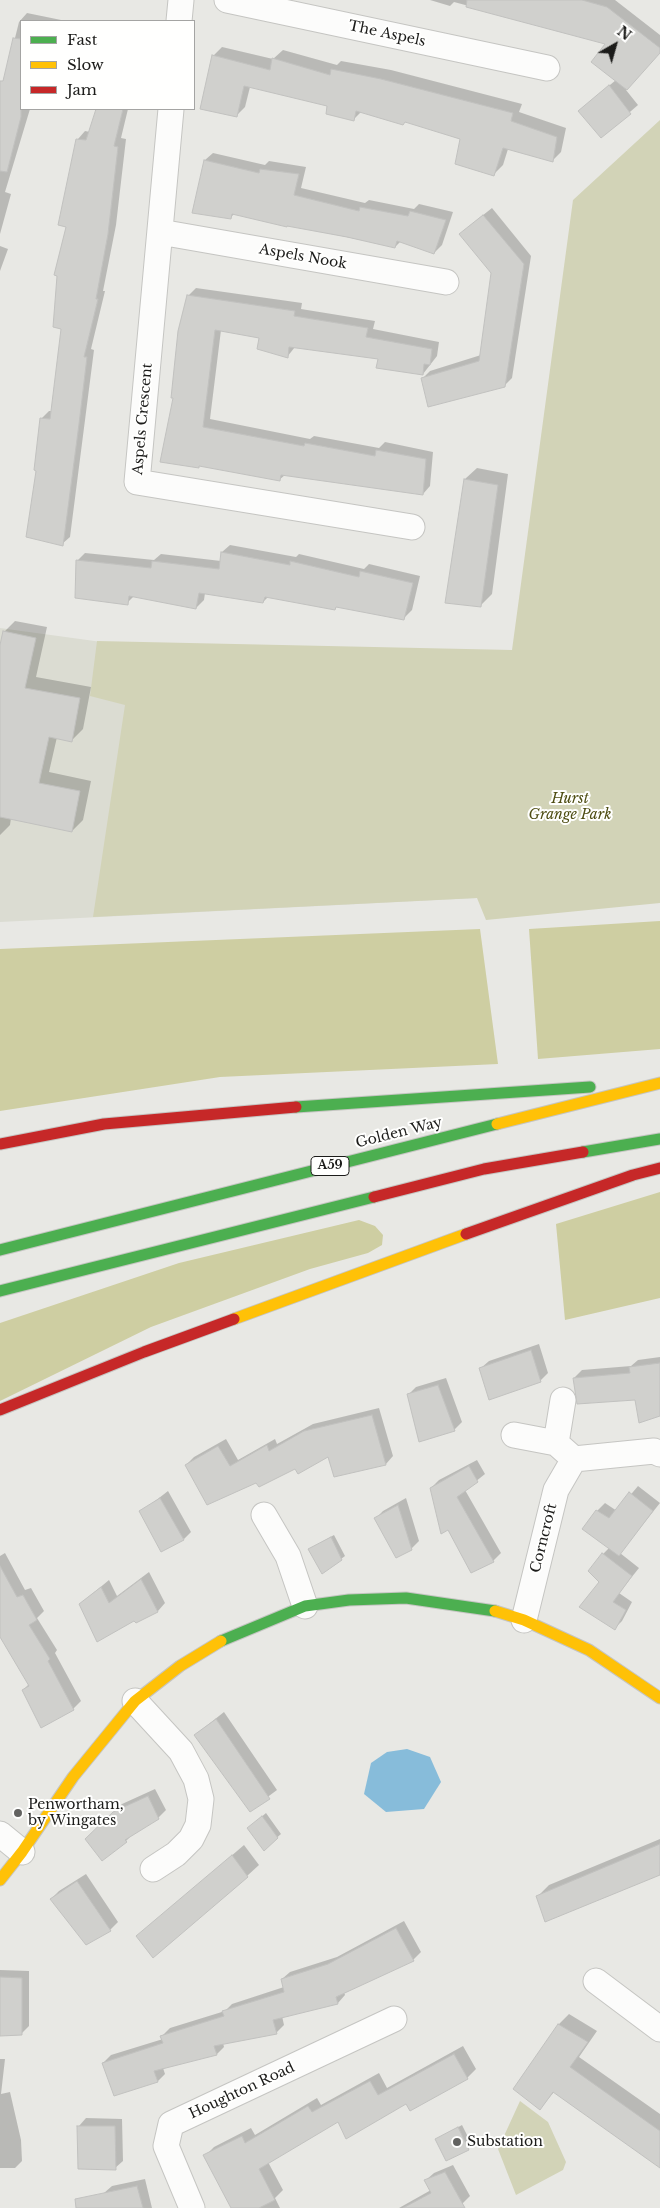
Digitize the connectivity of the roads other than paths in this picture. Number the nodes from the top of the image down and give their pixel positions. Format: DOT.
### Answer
graph roads {
  1 [pos="181,0"];
  2 [pos="227,0"];
  3 [pos="179,20"];
  4 [pos="547,68"];
  5 [pos="171,110"];
  6 [pos="160,232"];
  7 [pos="446,282"];
  8 [pos="412,527"];
  9 [pos="657,1083"];
  10 [pos="660,1139"];
  11 [pos="0,1144"];
  12 [pos="660,1168"];
  13 [pos="0,1250"];
  14 [pos="0,1291"];
  15 [pos="564,1400"];
  16 [pos="0,1410"];
  17 [pos="514,1435"];
  18 [pos="556,1443"];
  19 [pos="660,1454"];
  20 [pos="574,1459"];
  21 [pos="264,1516"];
  22 [pos="305,1606"];
  23 [pos="524,1620"];
  24 [pos="660,1698"];
  25 [pos="135,1701"];
  26 [pos="0,1834"];
  27 [pos="22,1852"];
  28 [pos="153,1869"];
  29 [pos="0,1880"];
  30 [pos="596,1981"];
  31 [pos="394,2019"];
  32 [pos="660,2029"];
  33 [pos="192,2208"];
  1 -- 3 [label="street"];
  2 -- 4 [label="street, The Aspels"];
  5 -- 6 [label="street, Aspels Crescent"];
  6 -- 7 [label="street, Aspels Nook"];
  6 -- 8 [label="street, Aspels Crescent"];
  9 -- 11 [label="main road"];
  9 -- 13 [label="main road, Golden Way / A59"];
  10 -- 14 [label="main road"];
  12 -- 16 [label="main road"];
  15 -- 18 [label="street"];
  17 -- 18 [label="street"];
  18 -- 20 [label="street"];
  19 -- 20 [label="street"];
  20 -- 23 [label="street, Corncroft"];
  21 -- 22 [label="street"];
  22 -- 23 [label="main road"];
  22 -- 25 [label="main road"];
  23 -- 24 [label="main road"];
  25 -- 27 [label="main road"];
  25 -- 28 [label="street"];
  26 -- 27 [label="street"];
  27 -- 29 [label="main road"];
  30 -- 32 [label="street"];
  31 -- 33 [label="street, Houghton Road"];
}
